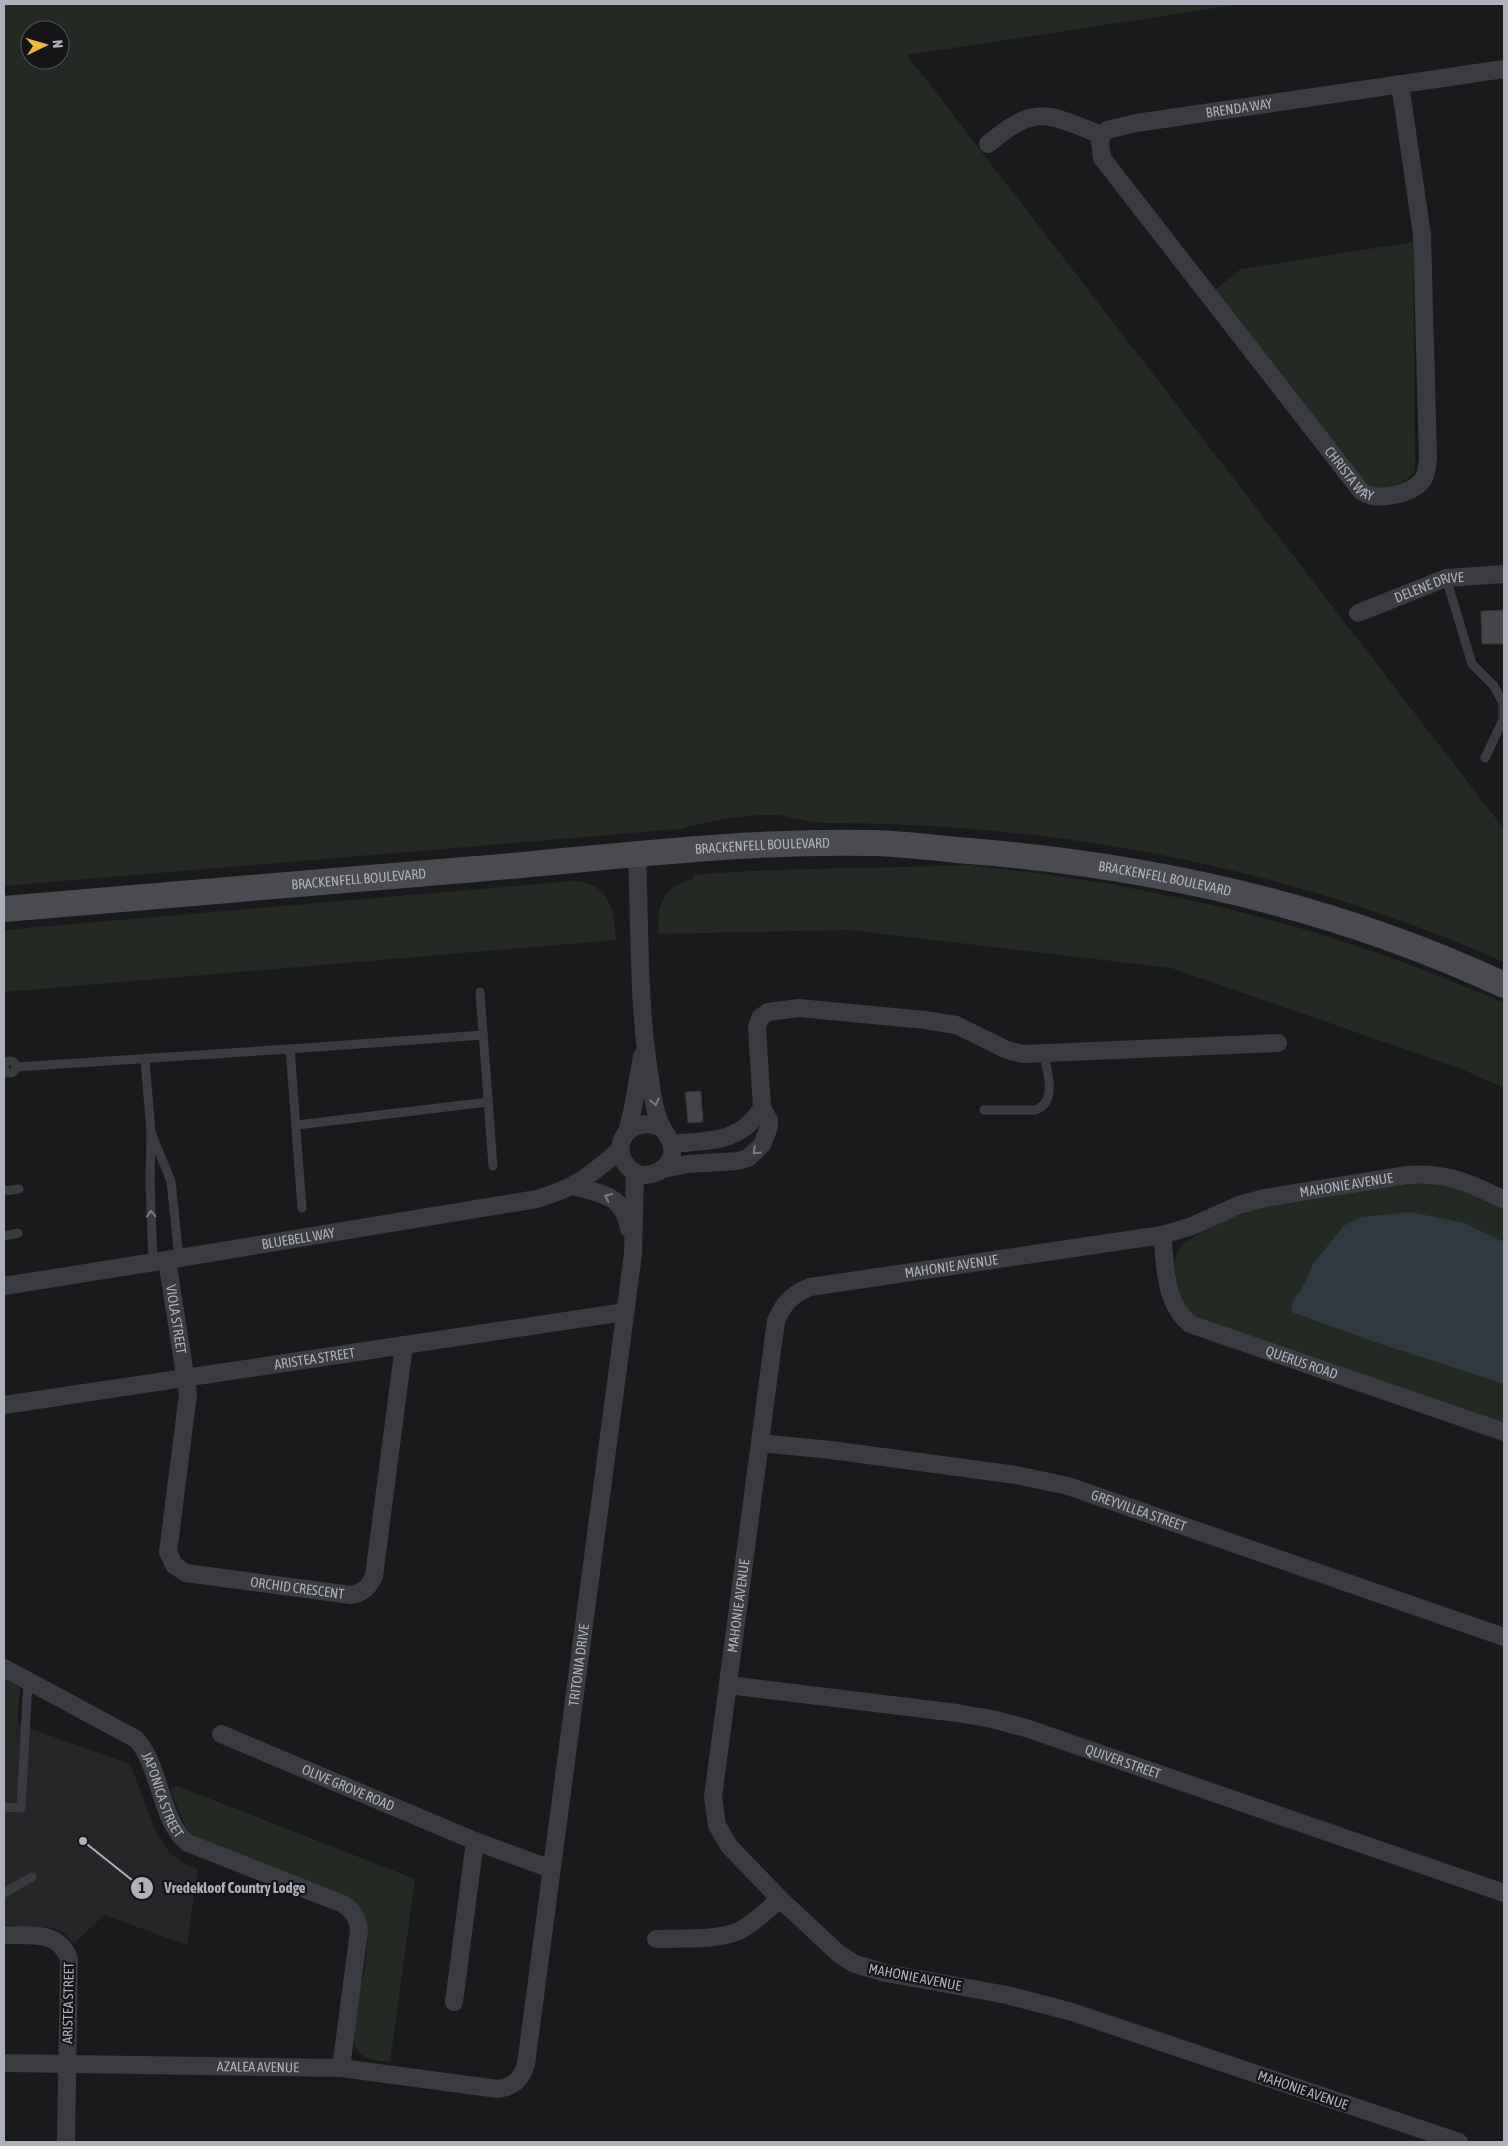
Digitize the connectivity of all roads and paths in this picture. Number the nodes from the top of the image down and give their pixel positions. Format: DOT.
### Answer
graph roads {
  1 [pos="1504,69"];
  2 [pos="1400,84"];
  3 [pos="1102,135"];
  4 [pos="988,144"];
  5 [pos="1504,574"];
  6 [pos="1446,578"];
  7 [pos="1358,613"];
  8 [pos="1485,758"];
  9 [pos="638,855"];
  10 [pos="4,910"];
  11 [pos="1504,985"];
  12 [pos="480,992"];
  13 [pos="482,1035"];
  14 [pos="644,1040"];
  15 [pos="1278,1043"];
  16 [pos="290,1049"];
  17 [pos="1044,1054"];
  18 [pos="145,1060"];
  19 [pos="16,1067"];
  20 [pos="488,1102"];
  21 [pos="762,1108"];
  22 [pos="984,1110"];
  23 [pos="297,1126"];
  24 [pos="662,1128"];
  25 [pos="151,1132"];
  26 [pos="627,1132"];
  27 [pos="672,1144"];
  28 [pos="620,1150"];
  29 [pos="493,1166"];
  30 [pos="632,1171"];
  31 [pos="658,1172"];
  32 [pos="580,1182"];
  33 [pos="19,1189"];
  34 [pos="4,1191"];
  35 [pos="1504,1200"];
  36 [pos="302,1208"];
  37 [pos="18,1233"];
  38 [pos="1162,1235"];
  39 [pos="4,1236"];
  40 [pos="633,1246"];
  41 [pos="167,1260"];
  42 [pos="4,1286"];
  43 [pos="625,1312"];
  44 [pos="404,1345"];
  45 [pos="186,1378"];
  46 [pos="4,1406"];
  47 [pos="1504,1432"];
  48 [pos="760,1443"];
  49 [pos="1504,1636"];
  50 [pos="4,1668"];
  51 [pos="28,1681"];
  52 [pos="728,1685"];
  53 [pos="221,1734"];
  54 [pos="4,1807"];
  55 [pos="475,1841"];
  56 [pos="552,1868"];
  57 [pos="32,1877"];
  58 [pos="4,1893"];
  59 [pos="1504,1893"];
  60 [pos="780,1899"];
  61 [pos="4,1935"];
  62 [pos="656,1939"];
  63 [pos="454,2002"];
  64 [pos="4,2063"];
  65 [pos="67,2064"];
  66 [pos="341,2068"];
  67 [pos="511,2086"];
  68 [pos="66,2142"];
  69 [pos="1459,2142"];
  1 -- 2 [label="street, BRENDA WAY"];
  2 -- 3 [label="street, BRENDA WAY"];
  2 -- 3 [label="street, CHRISTA WAY"];
  3 -- 4 [label="street"];
  5 -- 6 [label="street, DELENE DRIVE"];
  6 -- 7 [label="street, DELENE DRIVE"];
  6 -- 8 [label="lane"];
  9 -- 10 [label="street, BRACKENFELL BOULEVARD"];
  9 -- 11 [label="street, BRACKENFELL BOULEVARD"];
  9 -- 14 [label="street"];
  12 -- 13 [label="lane"];
  13 -- 16 [label="lane"];
  13 -- 20 [label="lane"];
  14 -- 24 [label="street, one-way"];
  14 -- 26 [label="street"];
  15 -- 17 [label="street"];
  16 -- 18 [label="lane"];
  16 -- 23 [label="lane"];
  17 -- 21 [label="street"];
  17 -- 22 [label="lane"];
  18 -- 19 [label="lane"];
  18 -- 25 [label="lane"];
  20 -- 23 [label="lane"];
  20 -- 29 [label="lane"];
  21 -- 27 [label="street"];
  21 -- 31 [label="street, one-way"];
  23 -- 36 [label="lane"];
  24 -- 26 [label="street"];
  24 -- 27 [label="street"];
  41 -- 25 [label="lane, one-way"];
  25 -- 41 [label="lane"];
  26 -- 28 [label="street"];
  27 -- 31 [label="street"];
  28 -- 30 [label="street"];
  28 -- 32 [label="street"];
  30 -- 31 [label="street"];
  30 -- 32 [label="street"];
  30 -- 40 [label="street, TRITONIA DRIVE"];
  31 -- 40 [label="street, TRITONIA DRIVE"];
  40 -- 32 [label="street, one-way"];
  32 -- 41 [label="street, BLUEBELL WAY"];
  33 -- 34 [label="lane"];
  35 -- 38 [label="street, MAHONIE AVENUE"];
  37 -- 39 [label="lane"];
  38 -- 47 [label="street, QUERUS ROAD"];
  38 -- 48 [label="street, MAHONIE AVENUE"];
  40 -- 43 [label="street, TRITONIA DRIVE"];
  41 -- 42 [label="street, BLUEBELL WAY"];
  41 -- 45 [label="street, VIOLA STREET"];
  43 -- 44 [label="street, ARISTEA STREET"];
  43 -- 56 [label="street, TRITONIA DRIVE"];
  44 -- 45 [label="street, ARISTEA STREET"];
  44 -- 45 [label="street, ORCHID CRESCENT"];
  45 -- 46 [label="street, ARISTEA STREET"];
  48 -- 49 [label="street, GREYVILLEA STREET"];
  48 -- 52 [label="street, MAHONIE AVENUE"];
  50 -- 51 [label="street, JAPONICA STREET"];
  51 -- 54 [label="lane"];
  51 -- 66 [label="street, JAPONICA STREET"];
  52 -- 59 [label="street, QUIVER STREET"];
  52 -- 60 [label="street, MAHONIE AVENUE"];
  53 -- 55 [label="street, OLIVE GROVE ROAD"];
  55 -- 56 [label="street, OLIVE GROVE ROAD"];
  55 -- 63 [label="street"];
  56 -- 67 [label="street, TRITONIA DRIVE"];
  57 -- 58 [label="lane"];
  60 -- 62 [label="street"];
  60 -- 69 [label="street, MAHONIE AVENUE"];
  61 -- 65 [label="street, ARISTEA STREET"];
  64 -- 65 [label="street, AZALEA AVENUE"];
  65 -- 66 [label="street, AZALEA AVENUE"];
  65 -- 68 [label="street"];
  66 -- 67 [label="street, AZALEA AVENUE"];
}
